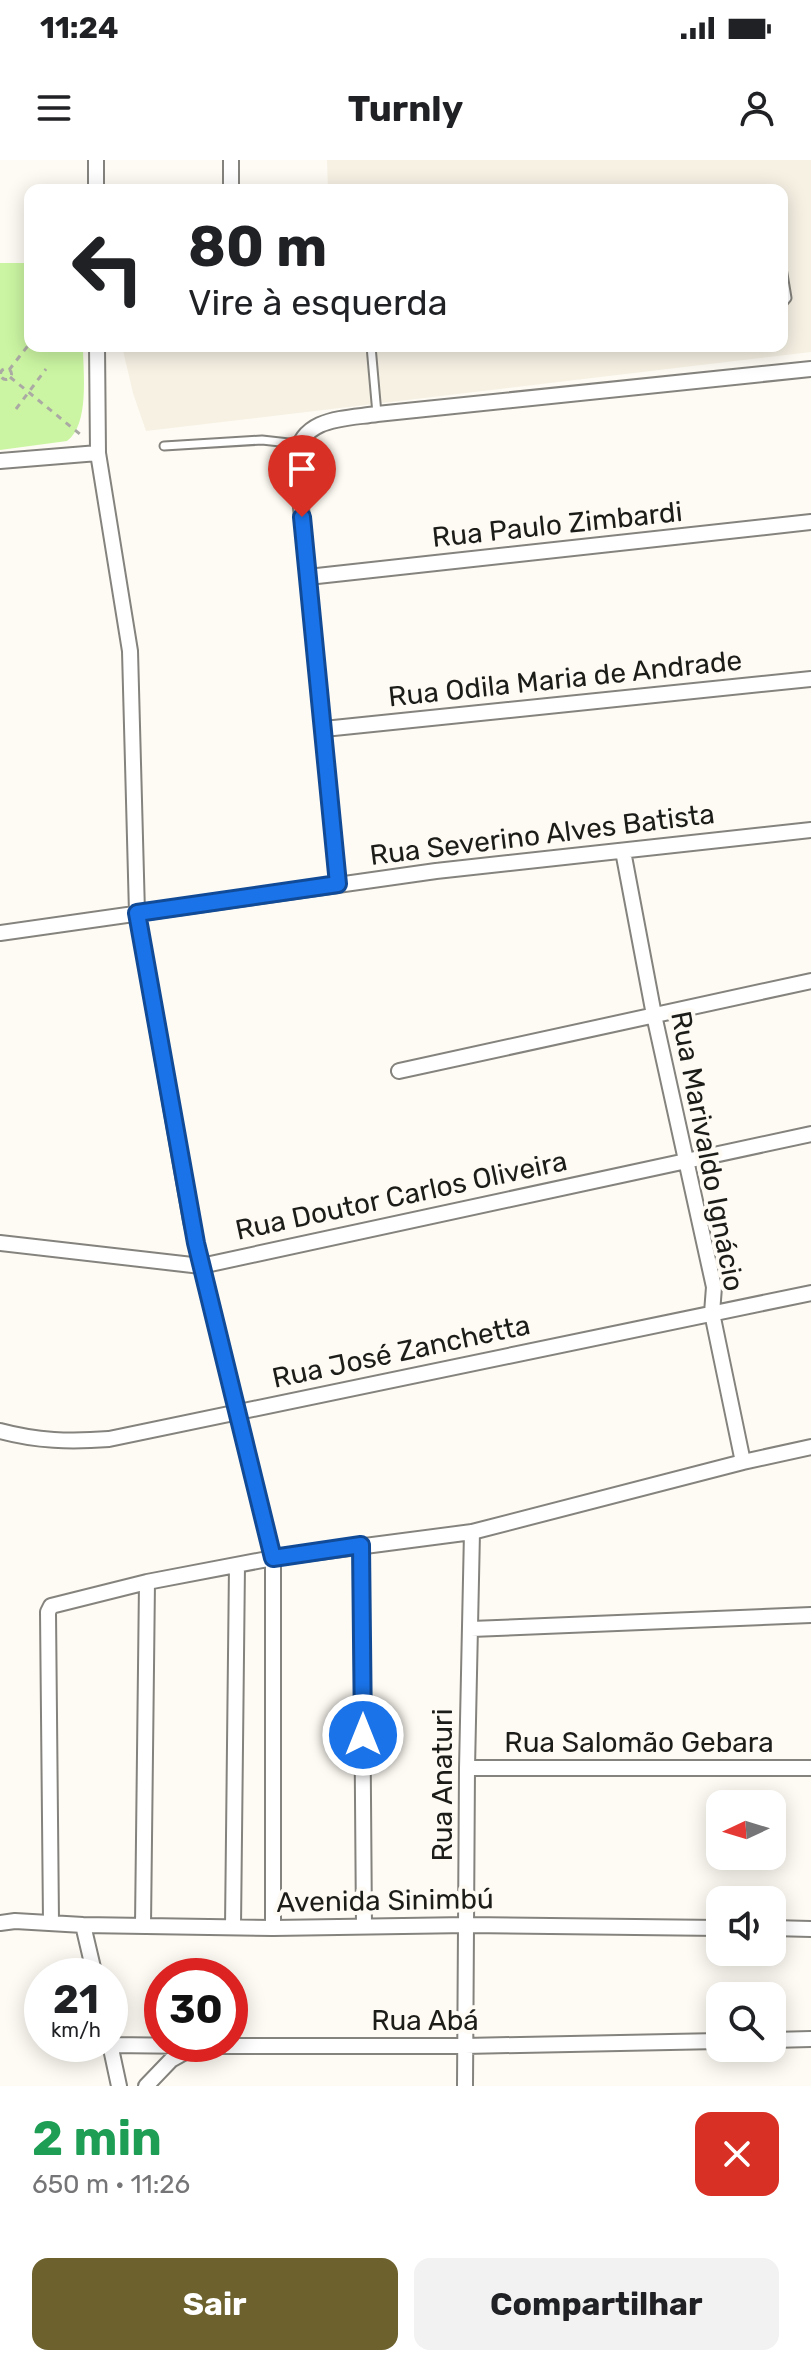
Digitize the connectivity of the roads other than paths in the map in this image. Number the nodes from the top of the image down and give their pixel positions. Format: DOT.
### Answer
graph roads {
  1 [pos="96,160"];
  2 [pos="231,160"];
  3 [pos="96,184"];
  4 [pos="231,184"];
  5 [pos="97,352"];
  6 [pos="372,352"];
  7 [pos="811,369"];
  8 [pos="377,414"];
  9 [pos="298,444"];
  10 [pos="164,446"];
  11 [pos="98,453"];
  12 [pos="0,461"];
  13 [pos="811,522"];
  14 [pos="308,577"];
  15 [pos="811,679"];
  16 [pos="324,729"];
  17 [pos="811,830"];
  18 [pos="623,851"];
  19 [pos="338,884"];
  20 [pos="137,913"];
  21 [pos="0,933"];
  22 [pos="811,981"];
  23 [pos="654,1015"];
  24 [pos="399,1071"];
  25 [pos="811,1134"];
  26 [pos="687,1159"];
  27 [pos="0,1243"];
  28 [pos="201,1266"];
  29 [pos="811,1293"];
  30 [pos="712,1313"];
  31 [pos="237,1411"];
  32 [pos="0,1431"];
  33 [pos="811,1447"];
  34 [pos="743,1462"];
  35 [pos="472,1532"];
  36 [pos="361,1545"];
  37 [pos="273,1558"];
  38 [pos="237,1565"];
  39 [pos="147,1582"];
  40 [pos="811,1615"];
  41 [pos="471,1629"];
  42 [pos="467,1768"];
  43 [pos="811,1768"];
  44 [pos="51,1922"];
  45 [pos="0,1923"];
  46 [pos="83,1925"];
  47 [pos="143,1925"];
  48 [pos="468,1925"];
  49 [pos="364,1926"];
  50 [pos="233,1927"];
  51 [pos="273,1928"];
  52 [pos="706,1928"];
  53 [pos="786,1928"];
  54 [pos="811,1929"];
  55 [pos="91,1958"];
  56 [pos="811,2039"];
  57 [pos="786,2040"];
  58 [pos="706,2041"];
  59 [pos="248,2046"];
  60 [pos="465,2046"];
  61 [pos="114,2062"];
  62 [pos="169,2062"];
  63 [pos="119,2086"];
  64 [pos="146,2086"];
  65 [pos="465,2086"];
  1 -- 3 [label="street"];
  2 -- 4 [label="street"];
  5 -- 11 [label="street"];
  6 -- 8 [label="lane"];
  7 -- 8 [label="street"];
  8 -- 9 [label="street"];
  9 -- 10 [label="lane"];
  9 -- 14 [label="street"];
  11 -- 12 [label="street"];
  11 -- 20 [label="street"];
  13 -- 14 [label="street, Rua Paulo Zimbardi"];
  14 -- 16 [label="street"];
  15 -- 16 [label="street, Rua Odila Maria de Andrade"];
  16 -- 19 [label="street"];
  17 -- 18 [label="street, Rua Severino Alves Batista"];
  18 -- 19 [label="street, Rua Severino Alves Batista"];
  18 -- 23 [label="street, Rua Marivaldo Ignácio"];
  19 -- 20 [label="street, Rua Severino Alves Batista"];
  20 -- 21 [label="street, Rua Severino Alves Batista"];
  20 -- 28 [label="street"];
  22 -- 23 [label="street"];
  23 -- 24 [label="street"];
  23 -- 26 [label="street, Rua Marivaldo Ignácio"];
  25 -- 26 [label="street, Rua Doutor Carlos Oliveira"];
  26 -- 28 [label="street, Rua Doutor Carlos Oliveira"];
  26 -- 30 [label="street, Rua Marivaldo Ignácio"];
  27 -- 28 [label="street, Rua Doutor Carlos Oliveira"];
  28 -- 31 [label="street"];
  29 -- 30 [label="street, Rua José Zanchetta"];
  30 -- 31 [label="street, Rua José Zanchetta"];
  30 -- 34 [label="street, Rua Marivaldo Ignácio"];
  31 -- 32 [label="street, Rua José Zanchetta"];
  31 -- 37 [label="street"];
  33 -- 34 [label="street"];
  34 -- 35 [label="street"];
  35 -- 36 [label="street"];
  35 -- 41 [label="street, Rua Anaturi"];
  36 -- 37 [label="street"];
  36 -- 49 [label="street"];
  37 -- 38 [label="street"];
  37 -- 51 [label="street"];
  38 -- 39 [label="street"];
  38 -- 50 [label="street"];
  39 -- 44 [label="street"];
  39 -- 47 [label="street"];
  40 -- 41 [label="street"];
  41 -- 42 [label="street, Rua Anaturi"];
  42 -- 43 [label="street, Rua Salomão Gebara"];
  42 -- 48 [label="street, Rua Anaturi"];
  44 -- 45 [label="street, Avenida Sinimbú"];
  44 -- 46 [label="street, Avenida Sinimbú"];
  46 -- 47 [label="street, Avenida Sinimbú"];
  46 -- 55 [label="street"];
  47 -- 50 [label="street, Avenida Sinimbú"];
  48 -- 49 [label="street, Avenida Sinimbú"];
  48 -- 52 [label="street, Avenida Sinimbú"];
  48 -- 60 [label="street, Rua Anaturi"];
  49 -- 51 [label="street, Avenida Sinimbú"];
  50 -- 51 [label="street, Avenida Sinimbú"];
  53 -- 54 [label="street"];
  56 -- 57 [label="street"];
  58 -- 60 [label="street, Rua Abá"];
  59 -- 60 [label="street, Rua Abá"];
  60 -- 65 [label="street, Rua Anaturi"];
  61 -- 63 [label="street"];
  62 -- 64 [label="street"];
}
